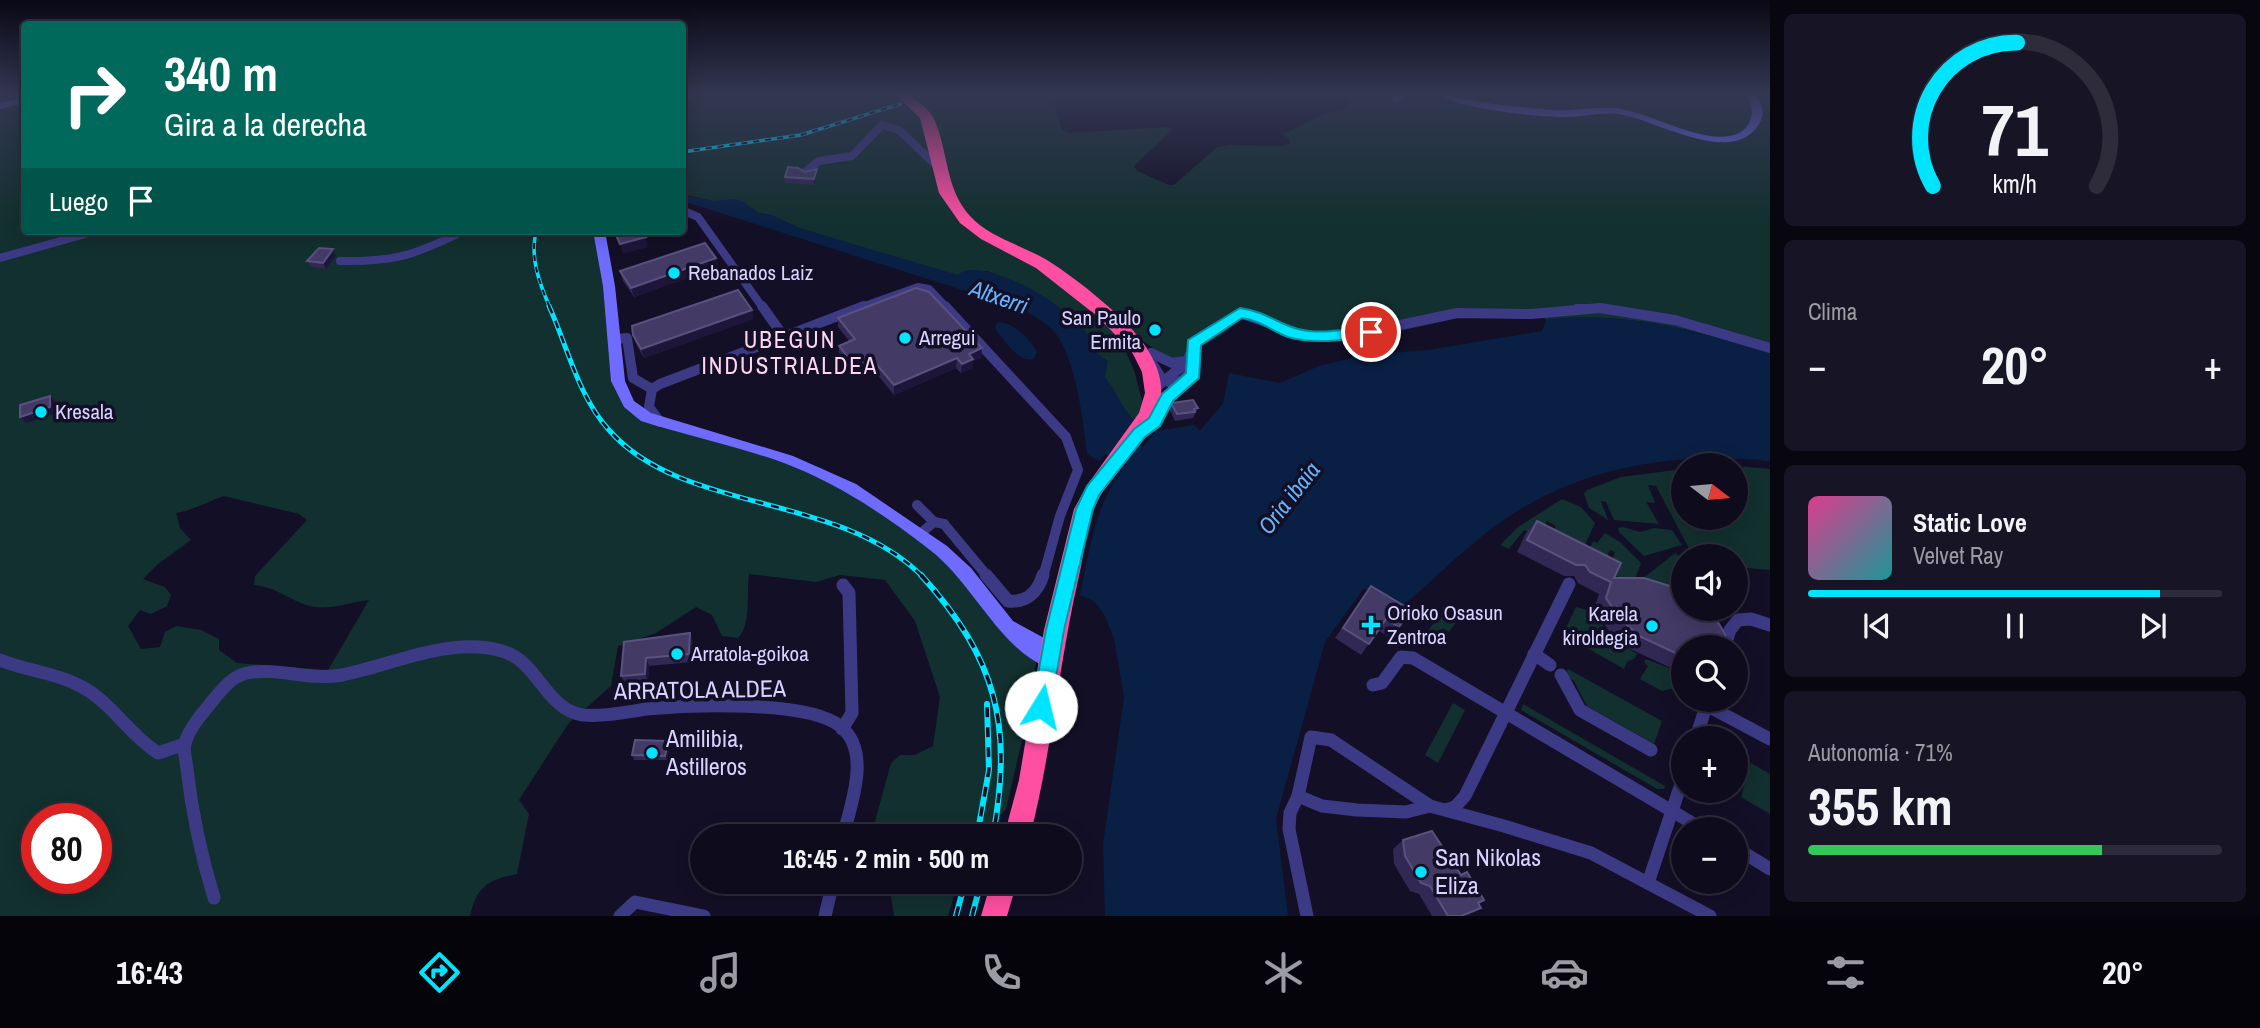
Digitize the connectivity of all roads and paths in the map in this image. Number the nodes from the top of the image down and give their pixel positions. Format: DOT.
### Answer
graph roads {
  1 [pos="869,138"];
  2 [pos="907,138"];
  3 [pos="931,138"];
  4 [pos="937,167"];
  5 [pos="805,172"];
  6 [pos="686,212"];
  7 [pos="79,235"];
  8 [pos="457,235"];
  9 [pos="601,235"];
  10 [pos="0,258"];
  11 [pos="340,261"];
  12 [pos="784,337"];
  13 [pos="616,339"];
  14 [pos="1770,348"];
  15 [pos="1145,350"];
  16 [pos="1191,363"];
  17 [pos="1162,380"];
  18 [pos="652,389"];
  19 [pos="1158,402"];
  20 [pos="660,422"];
  21 [pos="917,505"];
  22 [pos="934,522"];
  23 [pos="920,534"];
  24 [pos="1569,584"];
  25 [pos="843,585"];
  26 [pos="1770,625"];
  27 [pos="1018,631"];
  28 [pos="1728,635"];
  29 [pos="1052,647"];
  30 [pos="1534,654"];
  31 [pos="0,660"];
  32 [pos="1373,685"];
  33 [pos="1506,712"];
  34 [pos="1724,712"];
  35 [pos="842,729"];
  36 [pos="1770,739"];
  37 [pos="185,744"];
  38 [pos="1651,750"];
  39 [pos="1298,796"];
  40 [pos="1465,796"];
  41 [pos="1674,803"];
  42 [pos="1430,806"];
  43 [pos="1446,810"];
  44 [pos="1671,810"];
  45 [pos="1683,817"];
  46 [pos="1483,820"];
  47 [pos="845,824"];
  48 [pos="1020,824"];
  49 [pos="1748,855"];
  50 [pos="1770,869"];
  51 [pos="1648,883"];
  52 [pos="830,894"];
  53 [pos="1000,894"];
  54 [pos="214,898"];
  55 [pos="620,916"];
  56 [pos="704,916"];
  57 [pos="825,916"];
  58 [pos="994,916"];
  59 [pos="1307,916"];
  60 [pos="1710,916"];
  1 -- 5 [label="street"];
  2 -- 4 [label="street"];
  3 -- 4 [label="highway"];
  4 -- 15 [label="highway"];
  6 -- 12 [label="street"];
  7 -- 10 [label="street"];
  8 -- 11 [label="street"];
  9 -- 13 [label="street"];
  12 -- 18 [label="street"];
  12 -- 22 [label="street"];
  13 -- 18 [label="street"];
  13 -- 20 [label="street"];
  14 -- 16 [label="street"];
  15 -- 16 [label="street"];
  15 -- 17 [label="highway"];
  15 -- 19 [label="highway"];
  16 -- 17 [label="street"];
  16 -- 19 [label="street"];
  17 -- 19 [label="highway"];
  18 -- 20 [label="street"];
  19 -- 29 [label="highway"];
  20 -- 23 [label="street"];
  21 -- 22 [label="street"];
  22 -- 23 [label="street"];
  23 -- 27 [label="street"];
  24 -- 30 [label="street"];
  25 -- 35 [label="street"];
  26 -- 28 [label="street"];
  27 -- 29 [label="street"];
  27 -- 29 [label="street"];
  29 -- 48 [label="highway"];
  30 -- 33 [label="street"];
  30 -- 38 [label="street"];
  31 -- 37 [label="street"];
  32 -- 33 [label="street"];
  33 -- 40 [label="street"];
  33 -- 44 [label="street"];
  34 -- 36 [label="street"];
  35 -- 37 [label="street, ARRATOLA ALDEA"];
  35 -- 47 [label="street"];
  37 -- 54 [label="street"];
  39 -- 42 [label="street"];
  39 -- 42 [label="street"];
  39 -- 59 [label="street"];
  40 -- 43 [label="street"];
  40 -- 46 [label="street"];
  41 -- 44 [label="street"];
  42 -- 43 [label="street"];
  43 -- 46 [label="street"];
  44 -- 45 [label="street"];
  44 -- 51 [label="street"];
  46 -- 51 [label="street"];
  49 -- 50 [label="street"];
  51 -- 60 [label="street"];
  52 -- 57 [label="street"];
  53 -- 58 [label="highway"];
  55 -- 56 [label="street"];
}
